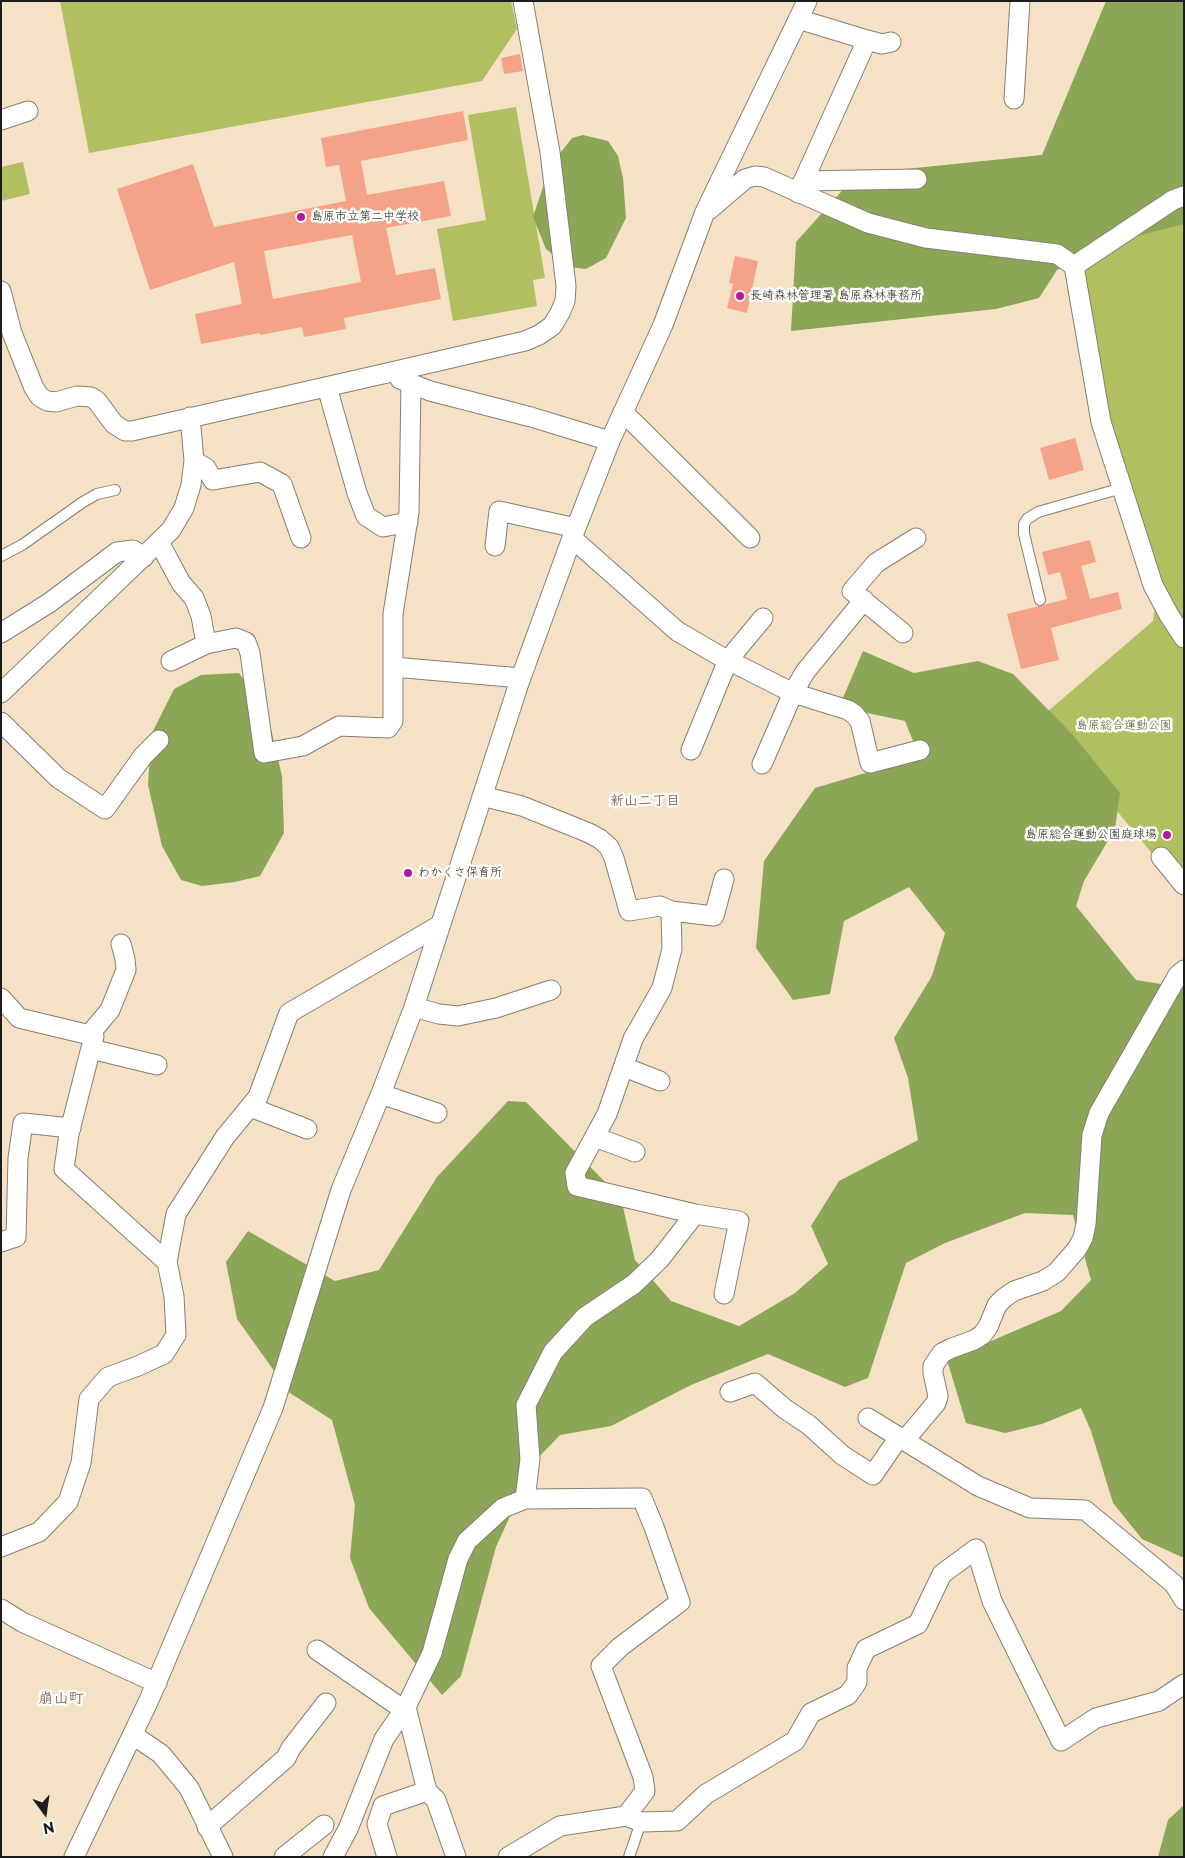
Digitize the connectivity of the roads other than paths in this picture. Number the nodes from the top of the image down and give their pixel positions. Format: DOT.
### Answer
graph roads {
  1 [pos="523,1"];
  2 [pos="807,1"];
  3 [pos="1020,1"];
  4 [pos="798,19"];
  5 [pos="867,40"];
  6 [pos="891,42"];
  7 [pos="1014,99"];
  8 [pos="28,111"];
  9 [pos="1,120"];
  10 [pos="917,179"];
  11 [pos="801,187"];
  12 [pos="1184,196"];
  13 [pos="705,212"];
  14 [pos="1074,266"];
  15 [pos="1,291"];
  16 [pos="7,337"];
  17 [pos="387,373"];
  18 [pos="411,383"];
  19 [pos="327,387"];
  20 [pos="624,412"];
  21 [pos="190,417"];
  22 [pos="610,441"];
  23 [pos="194,461"];
  24 [pos="1122,488"];
  25 [pos="115,490"];
  26 [pos="408,522"];
  27 [pos="574,533"];
  28 [pos="301,538"];
  29 [pos="750,538"];
  30 [pos="916,538"];
  31 [pos="159,542"];
  32 [pos="496,546"];
  33 [pos="1,556"];
  34 [pos="144,557"];
  35 [pos="864,600"];
  36 [pos="1040,600"];
  37 [pos="763,618"];
  38 [pos="1,633"];
  39 [pos="903,633"];
  40 [pos="1184,638"];
  41 [pos="206,644"];
  42 [pos="171,660"];
  43 [pos="728,660"];
  44 [pos="393,667"];
  45 [pos="521,678"];
  46 [pos="1,693"];
  47 [pos="793,693"];
  48 [pos="1,722"];
  49 [pos="159,740"];
  50 [pos="691,750"];
  51 [pos="920,750"];
  52 [pos="762,764"];
  53 [pos="482,796"];
  54 [pos="1162,857"];
  55 [pos="724,878"];
  56 [pos="1184,884"];
  57 [pos="672,911"];
  58 [pos="440,924"];
  59 [pos="121,944"];
  60 [pos="1184,970"];
  61 [pos="551,990"];
  62 [pos="1,998"];
  63 [pos="414,1007"];
  64 [pos="90,1042"];
  65 [pos="157,1066"];
  66 [pos="624,1067"];
  67 [pos="660,1081"];
  68 [pos="381,1094"];
  69 [pos="250,1107"];
  70 [pos="438,1113"];
  71 [pos="71,1128"];
  72 [pos="307,1129"];
  73 [pos="595,1137"];
  74 [pos="635,1152"];
  75 [pos="695,1214"];
  76 [pos="1,1242"];
  77 [pos="167,1262"];
  78 [pos="724,1294"];
  79 [pos="730,1392"];
  80 [pos="868,1418"];
  81 [pos="901,1439"];
  82 [pos="525,1499"];
  83 [pos="1,1547"];
  84 [pos="1184,1600"];
  85 [pos="1,1609"];
  86 [pos="317,1650"];
  87 [pos="157,1683"];
  88 [pos="1184,1684"];
  89 [pos="326,1703"];
  90 [pos="405,1708"];
  91 [pos="133,1735"];
  92 [pos="427,1791"];
  93 [pos="634,1819"];
  94 [pos="324,1825"];
  95 [pos="207,1826"];
  96 [pos="74,1857"];
  97 [pos="223,1857"];
  98 [pos="284,1857"];
  99 [pos="333,1857"];
  100 [pos="387,1857"];
  101 [pos="456,1857"];
  102 [pos="508,1857"];
  103 [pos="629,1857"];
  1 -- 17 [label="street"];
  2 -- 4 [label="street"];
  3 -- 7 [label="street"];
  4 -- 5 [label="street"];
  4 -- 13 [label="street"];
  5 -- 6 [label="street"];
  5 -- 11 [label="street"];
  8 -- 9 [label="street"];
  10 -- 11 [label="street"];
  11 -- 13 [label="street"];
  11 -- 14 [label="street"];
  12 -- 14 [label="street"];
  13 -- 20 [label="street"];
  14 -- 24 [label="street"];
  15 -- 16 [label="street"];
  16 -- 21 [label="street"];
  17 -- 18 [label="street"];
  17 -- 19 [label="street"];
  18 -- 22 [label="street"];
  18 -- 26 [label="street"];
  19 -- 21 [label="street"];
  19 -- 26 [label="street"];
  20 -- 22 [label="street"];
  20 -- 29 [label="street"];
  21 -- 23 [label="street"];
  22 -- 27 [label="street"];
  23 -- 28 [label="street"];
  23 -- 31 [label="street"];
  24 -- 36 [label="lane"];
  24 -- 40 [label="street"];
  25 -- 33 [label="lane"];
  26 -- 44 [label="street"];
  27 -- 32 [label="street"];
  27 -- 43 [label="street"];
  27 -- 45 [label="street"];
  30 -- 35 [label="street"];
  31 -- 34 [label="street"];
  31 -- 41 [label="street"];
  34 -- 38 [label="street"];
  34 -- 46 [label="street"];
  35 -- 39 [label="street"];
  35 -- 47 [label="street"];
  37 -- 43 [label="street"];
  41 -- 42 [label="street"];
  41 -- 44 [label="street"];
  43 -- 47 [label="street"];
  43 -- 50 [label="street"];
  44 -- 45 [label="street"];
  45 -- 53 [label="street"];
  47 -- 51 [label="street"];
  47 -- 52 [label="street"];
  48 -- 49 [label="street"];
  53 -- 57 [label="street"];
  53 -- 58 [label="street"];
  54 -- 56 [label="street"];
  55 -- 57 [label="street"];
  57 -- 66 [label="street"];
  58 -- 63 [label="street"];
  58 -- 69 [label="street"];
  59 -- 64 [label="street"];
  60 -- 81 [label="street"];
  61 -- 63 [label="street"];
  62 -- 64 [label="street"];
  63 -- 68 [label="street"];
  64 -- 65 [label="street"];
  64 -- 71 [label="street"];
  66 -- 67 [label="street"];
  66 -- 73 [label="street"];
  68 -- 70 [label="street"];
  68 -- 87 [label="street"];
  69 -- 72 [label="street"];
  69 -- 77 [label="street"];
  71 -- 76 [label="street"];
  71 -- 77 [label="street"];
  73 -- 74 [label="street"];
  73 -- 75 [label="street"];
  75 -- 78 [label="street"];
  75 -- 82 [label="street"];
  77 -- 83 [label="street"];
  79 -- 81 [label="street"];
  80 -- 81 [label="street"];
  81 -- 84 [label="street"];
  82 -- 90 [label="street"];
  82 -- 93 [label="street"];
  85 -- 87 [label="street"];
  86 -- 90 [label="street"];
  87 -- 91 [label="street"];
  88 -- 93 [label="street"];
  89 -- 95 [label="street"];
  90 -- 92 [label="street"];
  90 -- 99 [label="street"];
  91 -- 95 [label="street"];
  91 -- 96 [label="street"];
  92 -- 100 [label="street"];
  92 -- 101 [label="street"];
  93 -- 102 [label="street"];
  93 -- 103 [label="lane"];
  94 -- 98 [label="street"];
  95 -- 97 [label="street"];
}
